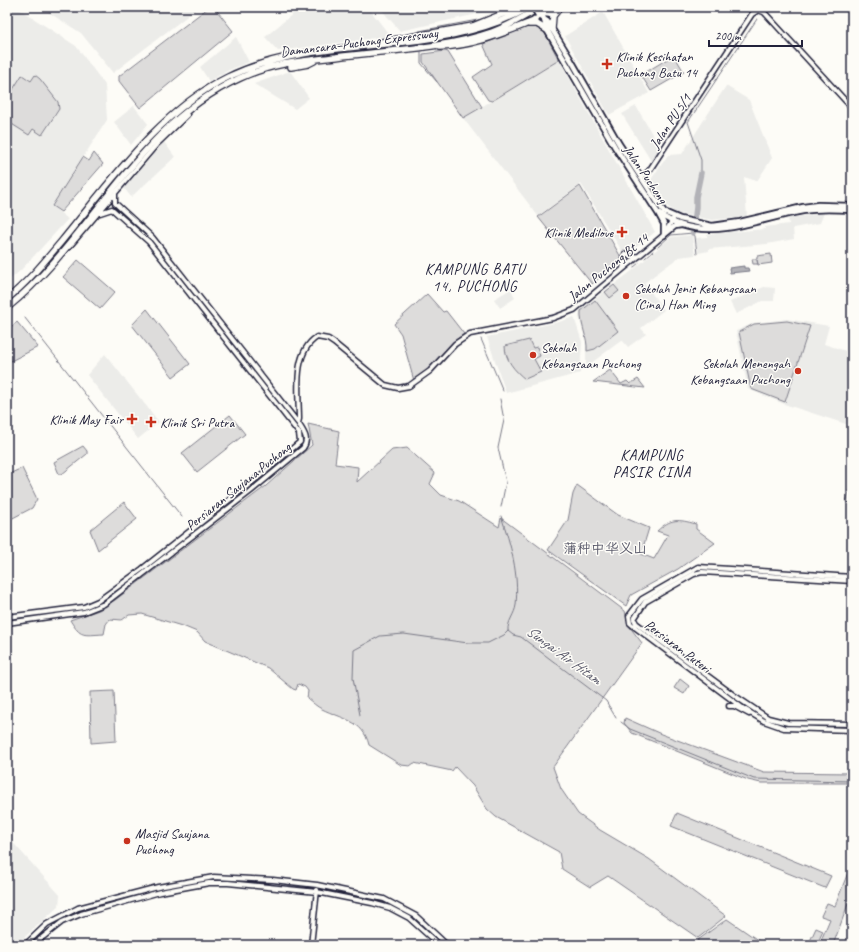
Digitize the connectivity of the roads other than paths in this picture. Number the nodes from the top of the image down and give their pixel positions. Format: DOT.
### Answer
graph roads {
  1 [pos="517,7"];
  2 [pos="520,7"];
  3 [pos="530,7"];
  4 [pos="533,7"];
  5 [pos="559,7"];
  6 [pos="510,12"];
  7 [pos="540,12"];
  8 [pos="527,24"];
  9 [pos="549,30"];
  10 [pos="428,46"];
  11 [pos="351,48"];
  12 [pos="316,59"];
  13 [pos="569,61"];
  14 [pos="291,67"];
  15 [pos="214,92"];
  16 [pos="852,108"];
  17 [pos="641,178"];
  18 [pos="115,194"];
  19 [pos="852,206"];
  20 [pos="852,210"];
  21 [pos="100,213"];
  22 [pos="658,213"];
  23 [pos="673,219"];
  24 [pos="687,224"];
  25 [pos="699,226"];
  26 [pos="664,234"];
  27 [pos="639,256"];
  28 [pos="50,266"];
  29 [pos="623,269"];
  30 [pos="7,299"];
  31 [pos="7,308"];
  32 [pos="298,423"];
  33 [pos="852,577"];
  34 [pos="852,581"];
  35 [pos="7,617"];
  36 [pos="7,623"];
  37 [pos="729,706"];
  38 [pos="753,715"];
  39 [pos="852,724"];
  40 [pos="852,730"];
  41 [pos="317,885"];
  42 [pos="317,892"];
  43 [pos="25,945"];
  44 [pos="32,945"];
  45 [pos="311,945"];
  46 [pos="439,945"];
  47 [pos="447,945"];
  1 -- 6 [label="highway"];
  2 -- 6 [label="highway"];
  3 -- 11 [label="highway, Damansara–Puchong Expressway"];
  4 -- 7 [label="main road, Jalan Puchong, bridge"];
  5 -- 7 [label="highway"];
  5 -- 9 [label="highway"];
  6 -- 11 [label="highway"];
  7 -- 8 [label="highway"];
  7 -- 9 [label="main road, Jalan Puchong"];
  7 -- 10 [label="highway, Damansara–Puchong Expressway"];
  8 -- 9 [label="highway"];
  8 -- 10 [label="highway"];
  9 -- 13 [label="main road, Jalan Puchong"];
  10 -- 12 [label="highway, Damansara–Puchong Expressway"];
  11 -- 30 [label="highway, Damansara–Puchong Expressway"];
  12 -- 14 [label="highway"];
  12 -- 15 [label="highway, Damansara–Puchong Expressway"];
  13 -- 17 [label="main road, Jalan Puchong"];
  13 -- 22 [label="main road, Jalan Puchong"];
  15 -- 18 [label="street"];
  15 -- 28 [label="highway, Damansara–Puchong Expressway"];
  16 -- 17 [label="street, Jalan PU 5/1"];
  17 -- 23 [label="main road, Jalan Puchong"];
  18 -- 21 [label="street"];
  18 -- 32 [label="street, Persiaran Saujana Puchong"];
  19 -- 25 [label="main road, Jalan Puchong"];
  20 -- 25 [label="main road, Jalan Puchong"];
  21 -- 28 [label="street"];
  21 -- 35 [label="street, Persiaran Saujana Puchong"];
  22 -- 23 [label="main road, Jalan Puchong"];
  22 -- 26 [label="main road"];
  23 -- 24 [label="main road, Jalan Puchong"];
  23 -- 26 [label="street, Jalan Puchong Bt 14"];
  24 -- 25 [label="main road, Jalan Puchong"];
  24 -- 26 [label="main road"];
  26 -- 27 [label="street, Jalan Puchong Bt 14"];
  27 -- 29 [label="street, Jalan Puchong Bt 14"];
  27 -- 29 [label="street"];
  28 -- 31 [label="highway, Damansara–Puchong Expressway"];
  29 -- 32 [label="street, Jalan Puchong Bt 14"];
  32 -- 36 [label="street, Persiaran Saujana Puchong"];
  33 -- 38 [label="street, Persiaran Puteri"];
  34 -- 39 [label="street, Persiaran Puteri"];
  37 -- 38 [label="street"];
  38 -- 40 [label="street, Persiaran Puteri"];
  41 -- 42 [label="street"];
  41 -- 43 [label="street"];
  41 -- 47 [label="street"];
  42 -- 44 [label="street"];
  42 -- 45 [label="street"];
  42 -- 46 [label="street"];
}
